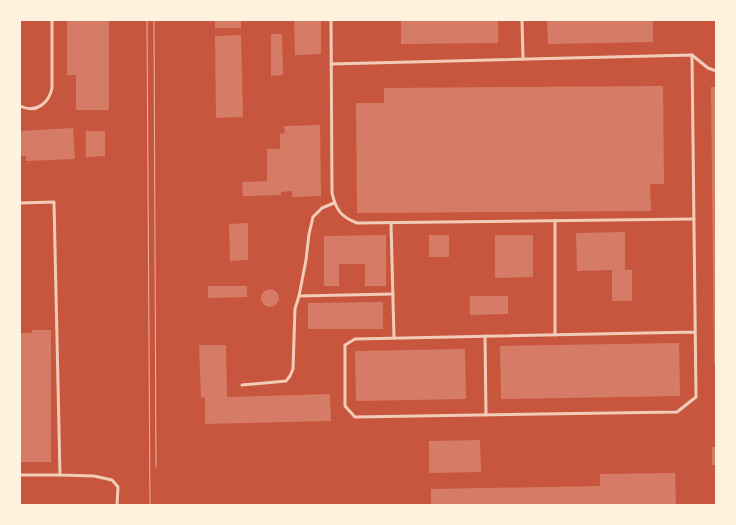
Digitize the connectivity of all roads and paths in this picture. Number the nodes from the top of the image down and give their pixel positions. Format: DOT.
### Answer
graph roads {
  1 [pos="52,20"];
  2 [pos="331,20"];
  3 [pos="522,20"];
  4 [pos="692,55"];
  5 [pos="523,59"];
  6 [pos="331,64"];
  7 [pos="716,71"];
  8 [pos="20,106"];
  9 [pos="20,203"];
  10 [pos="334,203"];
  11 [pos="694,219"];
  12 [pos="555,221"];
  13 [pos="391,223"];
  14 [pos="393,294"];
  15 [pos="299,296"];
  16 [pos="695,332"];
  17 [pos="555,335"];
  18 [pos="485,336"];
  19 [pos="394,338"];
  20 [pos="242,385"];
  21 [pos="486,415"];
  22 [pos="20,475"];
  23 [pos="60,475"];
  24 [pos="117,505"];
  1 -- 8 [label="lane"];
  2 -- 6 [label="lane"];
  3 -- 5 [label="lane"];
  4 -- 5 [label="lane"];
  4 -- 7 [label="lane"];
  4 -- 11 [label="lane"];
  5 -- 6 [label="lane"];
  6 -- 10 [label="lane"];
  9 -- 23 [label="lane"];
  10 -- 13 [label="lane"];
  10 -- 15 [label="lane"];
  11 -- 12 [label="lane"];
  11 -- 16 [label="lane"];
  12 -- 13 [label="lane"];
  12 -- 17 [label="lane"];
  13 -- 14 [label="lane"];
  14 -- 15 [label="lane"];
  14 -- 19 [label="lane"];
  15 -- 20 [label="lane"];
  16 -- 17 [label="lane"];
  16 -- 21 [label="lane"];
  17 -- 18 [label="lane"];
  18 -- 19 [label="lane"];
  18 -- 21 [label="lane"];
  19 -- 21 [label="lane"];
  22 -- 23 [label="lane"];
  23 -- 24 [label="lane"];
}
